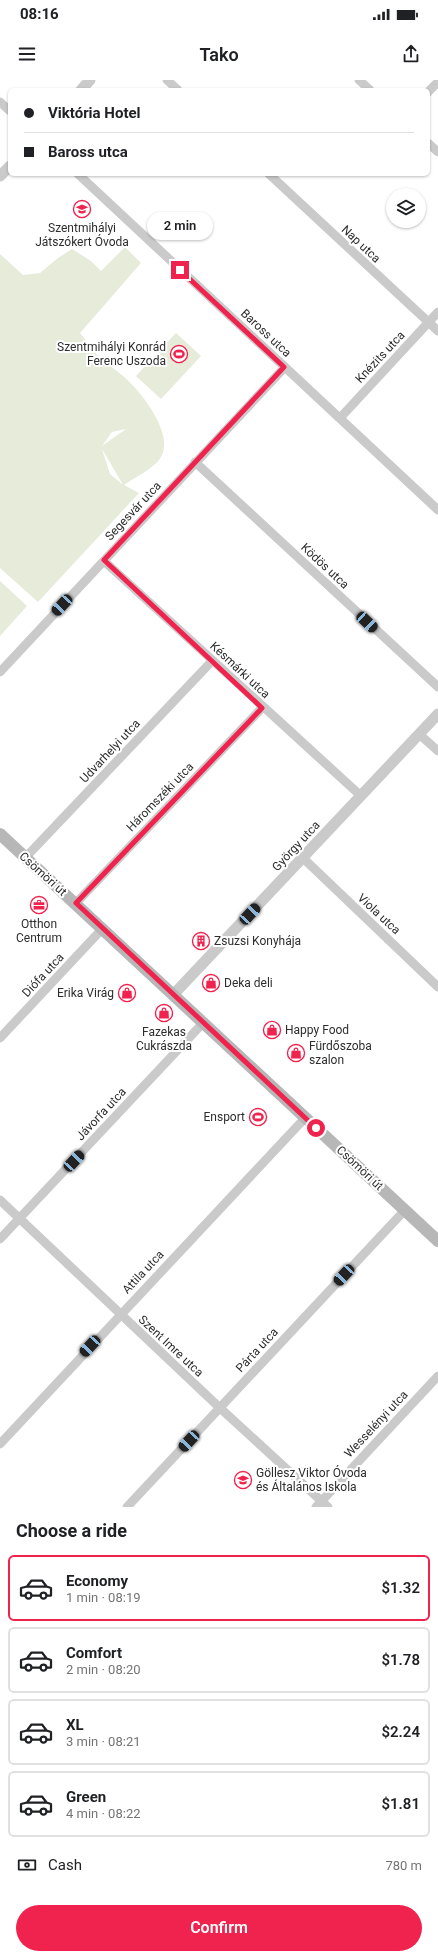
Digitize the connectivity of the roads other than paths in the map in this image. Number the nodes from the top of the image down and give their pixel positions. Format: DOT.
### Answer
graph roads {
  1 [pos="90,80"];
  2 [pos="167,80"];
  3 [pos="359,80"];
  4 [pos="438,82"];
  5 [pos="83,88"];
  6 [pos="176,88"];
  7 [pos="368,88"];
  8 [pos="430,90"];
  9 [pos="0,102"];
  10 [pos="8,109"];
  11 [pos="430,145"];
  12 [pos="438,152"];
  13 [pos="8,168"];
  14 [pos="0,176"];
  15 [pos="80,176"];
  16 [pos="271,176"];
  17 [pos="438,312"];
  18 [pos="429,322"];
  19 [pos="438,331"];
  20 [pos="284,367"];
  21 [pos="340,418"];
  22 [pos="195,462"];
  23 [pos="438,510"];
  24 [pos="104,560"];
  25 [pos="212,661"];
  26 [pos="0,672"];
  27 [pos="438,687"];
  28 [pos="262,708"];
  29 [pos="438,714"];
  30 [pos="419,734"];
  31 [pos="438,752"];
  32 [pos="361,796"];
  33 [pos="0,834"];
  34 [pos="25,858"];
  35 [pos="302,858"];
  36 [pos="76,903"];
  37 [pos="103,928"];
  38 [pos="438,987"];
  39 [pos="173,995"];
  40 [pos="204,1023"];
  41 [pos="0,1038"];
  42 [pos="305,1118"];
  43 [pos="0,1200"];
  44 [pos="405,1210"];
  45 [pos="20,1218"];
  46 [pos="437,1238"];
  47 [pos="0,1239"];
  48 [pos="120,1314"];
  49 [pos="438,1376"];
  50 [pos="220,1408"];
  51 [pos="0,1444"];
  52 [pos="322,1505"];
  53 [pos="127,1507"];
  1 -- 5 [label="street"];
  2 -- 6 [label="street"];
  3 -- 7 [label="street"];
  4 -- 8 [label="street"];
  9 -- 10 [label="street"];
  11 -- 12 [label="street"];
  13 -- 14 [label="street"];
  15 -- 20 [label="street, Baross utca"];
  16 -- 18 [label="street, Nap utca"];
  17 -- 18 [label="street, Knézits utca"];
  18 -- 19 [label="street, Nap utca"];
  18 -- 21 [label="street, Knézits utca"];
  20 -- 21 [label="street, Baross utca"];
  20 -- 22 [label="street, Segesvár utca"];
  21 -- 23 [label="street, Baross utca"];
  22 -- 24 [label="street, Segesvár utca"];
  22 -- 27 [label="street, Ködös utca"];
  24 -- 25 [label="street, Késmárki utca"];
  24 -- 26 [label="street, Segesvár utca"];
  25 -- 28 [label="street, Késmárki utca"];
  25 -- 34 [label="street, Udvarhelyi utca"];
  28 -- 32 [label="street, Késmárki utca"];
  28 -- 36 [label="street, Háromszéki utca"];
  29 -- 30 [label="street, György utca"];
  30 -- 31 [label="street"];
  30 -- 32 [label="street, György utca"];
  32 -- 35 [label="street, György utca"];
  33 -- 34 [label="main road, Csömöri út"];
  34 -- 36 [label="main road, Csömöri út"];
  35 -- 38 [label="street, Viola utca"];
  35 -- 39 [label="street, György utca"];
  36 -- 37 [label="main road, Csömöri út"];
  37 -- 39 [label="main road, Csömöri út"];
  37 -- 41 [label="street, Diófa utca"];
  39 -- 40 [label="main road, Csömöri út"];
  40 -- 42 [label="main road, Csömöri út"];
  40 -- 45 [label="street, Jávorfa utca"];
  42 -- 44 [label="main road, Csömöri út"];
  42 -- 48 [label="street, Attila utca"];
  43 -- 45 [label="street, Szent Imre utca"];
  44 -- 46 [label="main road, Csömöri út"];
  44 -- 50 [label="street, Párta utca"];
  45 -- 47 [label="street, Jávorfa utca"];
  45 -- 48 [label="street, Szent Imre utca"];
  48 -- 50 [label="street, Szent Imre utca"];
  48 -- 51 [label="street, Attila utca"];
  49 -- 52 [label="street, Wesselényi utca"];
  50 -- 52 [label="street, Szent Imre utca"];
  50 -- 53 [label="street, Párta utca"];
}
